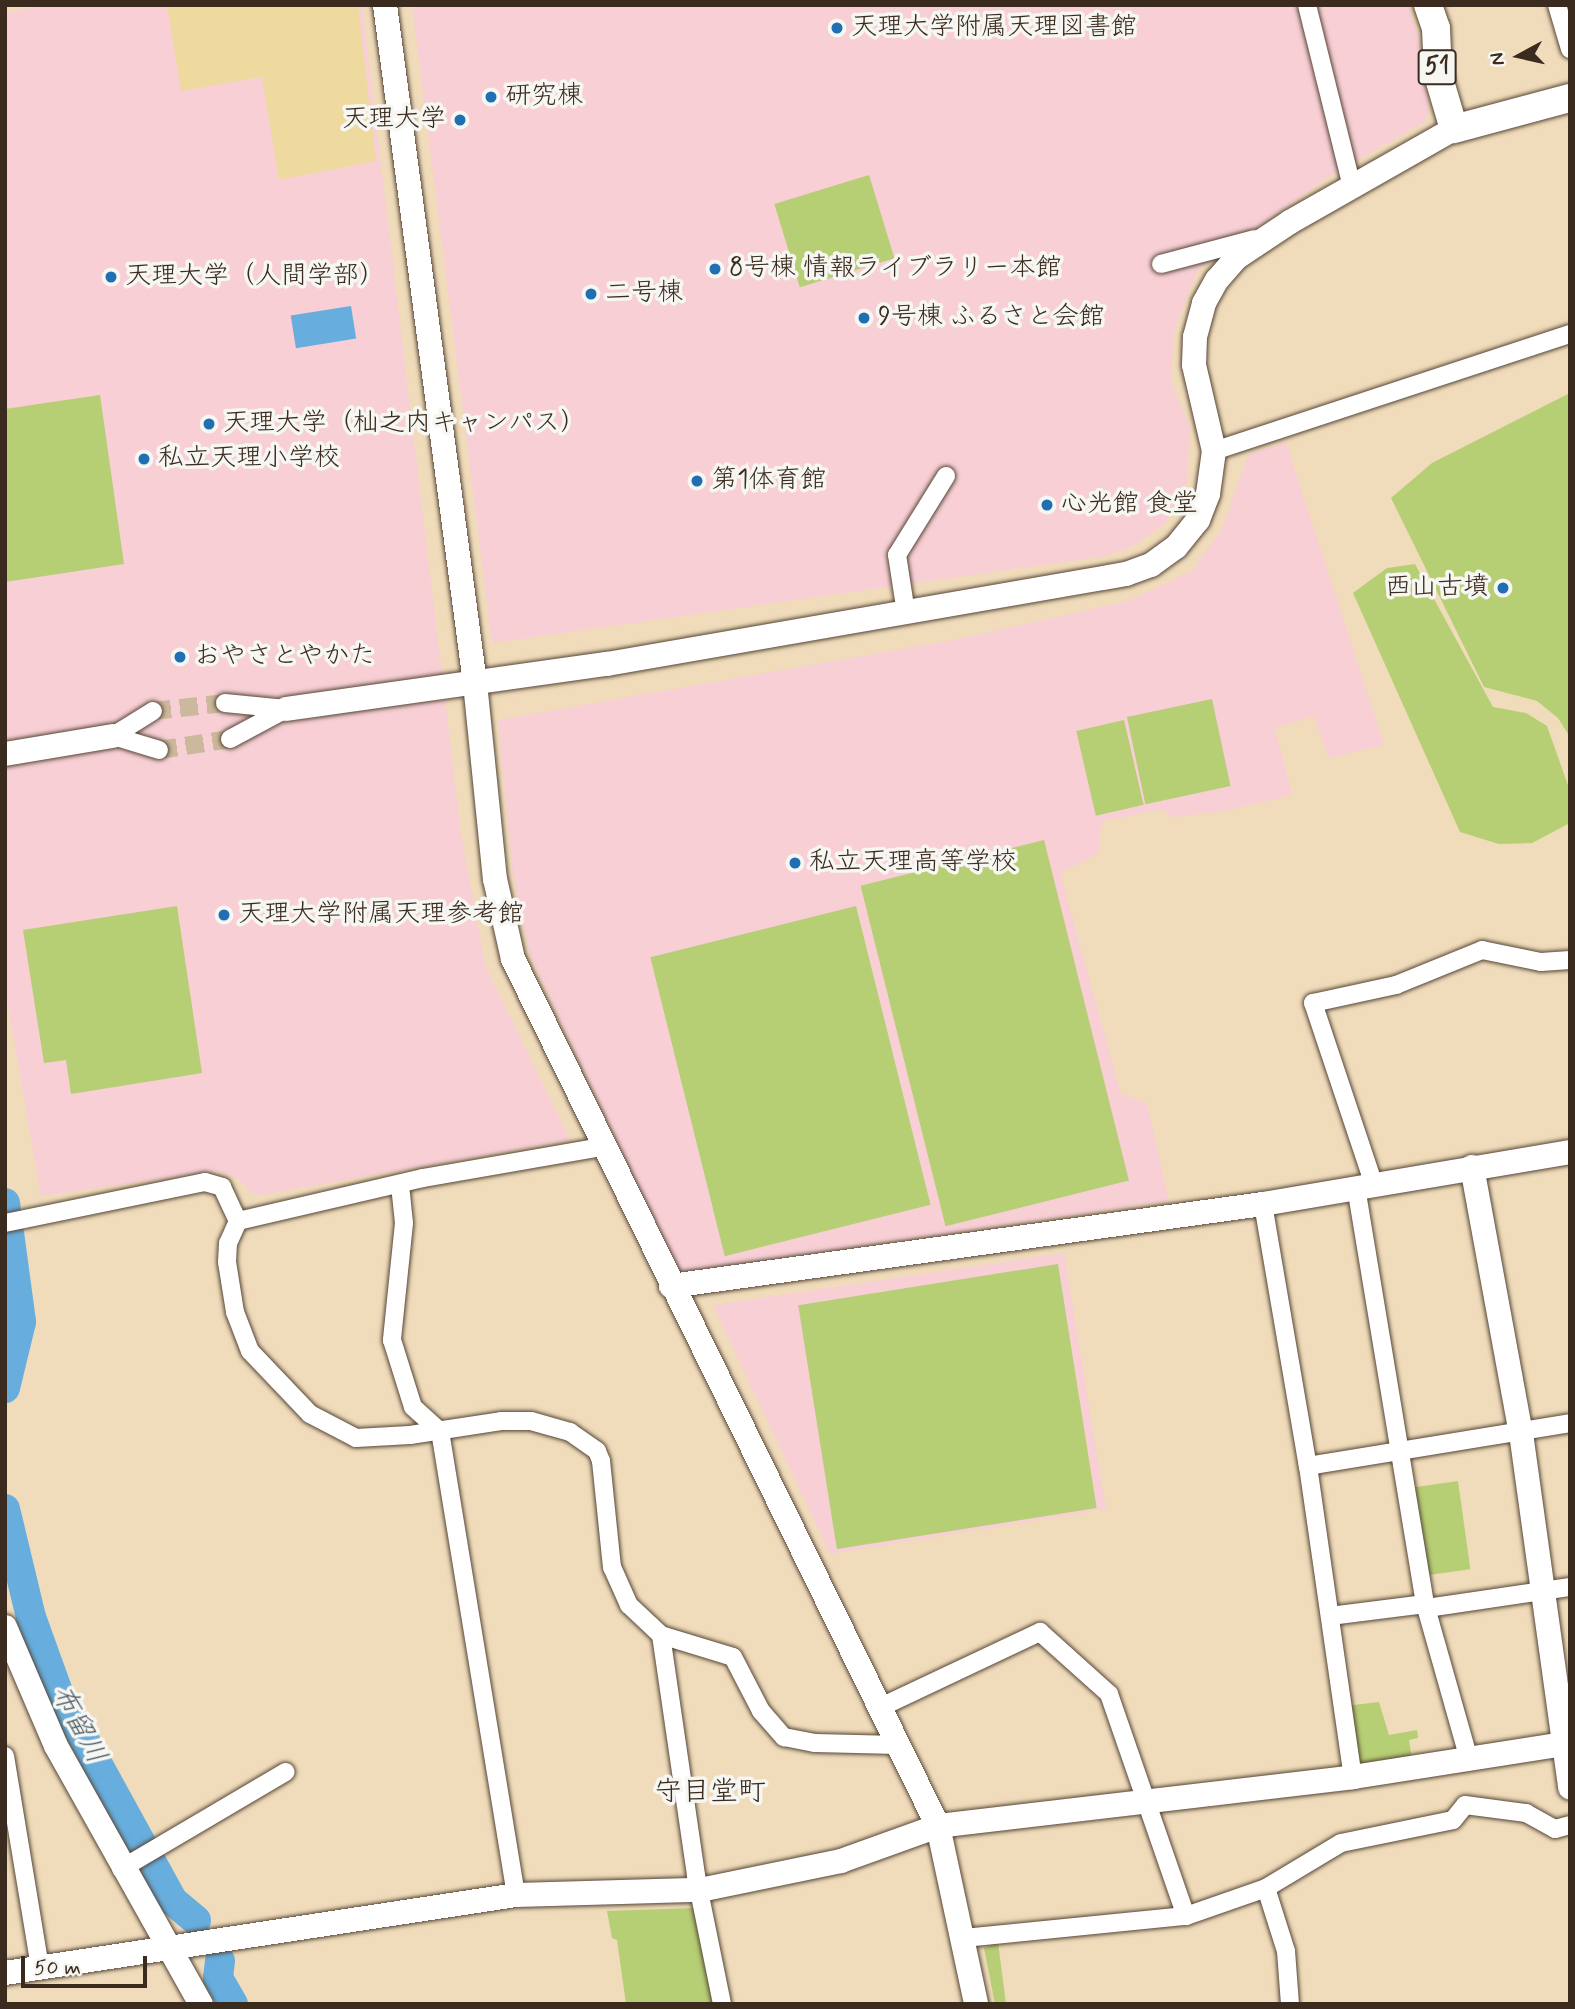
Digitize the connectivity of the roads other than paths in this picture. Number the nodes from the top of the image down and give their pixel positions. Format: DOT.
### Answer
graph roads {
  1 [pos="385,5"];
  2 [pos="1307,5"];
  3 [pos="1429,5"];
  4 [pos="1557,5"];
  5 [pos="1570,49"];
  6 [pos="1570,98"];
  7 [pos="1454,129"];
  8 [pos="1352,187"];
  9 [pos="1271,235"];
  10 [pos="1161,264"];
  11 [pos="1570,334"];
  12 [pos="1214,451"];
  13 [pos="946,476"];
  14 [pos="906,613"];
  15 [pos="475,683"];
  16 [pos="225,703"];
  17 [pos="286,709"];
  18 [pos="153,711"];
  19 [pos="113,736"];
  20 [pos="230,739"];
  21 [pos="159,750"];
  22 [pos="5,754"];
  23 [pos="1570,960"];
  24 [pos="602,1147"];
  25 [pos="1570,1152"];
  26 [pos="1472,1167"];
  27 [pos="1364,1184"];
  28 [pos="400,1185"];
  29 [pos="1263,1204"];
  30 [pos="238,1221"];
  31 [pos="12,1222"];
  32 [pos="671,1286"];
  33 [pos="1570,1423"];
  34 [pos="440,1432"];
  35 [pos="1521,1433"];
  36 [pos="1401,1453"];
  37 [pos="1308,1466"];
  38 [pos="1570,1587"];
  39 [pos="1542,1592"];
  40 [pos="1426,1606"];
  41 [pos="1330,1616"];
  42 [pos="5,1627"];
  43 [pos="660,1635"];
  44 [pos="881,1707"];
  45 [pos="1566,1744"];
  46 [pos="898,1745"];
  47 [pos="5,1756"];
  48 [pos="1469,1759"];
  49 [pos="286,1772"];
  50 [pos="1353,1777"];
  51 [pos="1570,1788"];
  52 [pos="1146,1799"];
  53 [pos="1570,1825"];
  54 [pos="938,1826"];
  55 [pos="130,1865"];
  56 [pos="1266,1888"];
  57 [pos="700,1890"];
  58 [pos="516,1895"];
  59 [pos="1186,1916"];
  60 [pos="964,1938"];
  61 [pos="167,1950"];
  62 [pos="40,1968"];
  63 [pos="5,1973"];
  64 [pos="201,2004"];
  65 [pos="722,2004"];
  66 [pos="976,2004"];
  67 [pos="1290,2004"];
  1 -- 15 [label="street"];
  2 -- 8 [label="street"];
  3 -- 7 [label="main road, 51"];
  4 -- 5 [label="street"];
  6 -- 7 [label="main road, 51"];
  7 -- 8 [label="street"];
  8 -- 9 [label="street"];
  9 -- 10 [label="street"];
  9 -- 12 [label="street"];
  11 -- 12 [label="street"];
  12 -- 14 [label="street"];
  13 -- 14 [label="street"];
  14 -- 15 [label="street"];
  15 -- 17 [label="street"];
  15 -- 24 [label="street"];
  16 -- 17 [label="street"];
  17 -- 20 [label="street"];
  18 -- 19 [label="street"];
  19 -- 21 [label="street"];
  19 -- 22 [label="street"];
  23 -- 27 [label="street"];
  24 -- 28 [label="street"];
  24 -- 32 [label="street"];
  25 -- 26 [label="street"];
  26 -- 27 [label="street"];
  26 -- 35 [label="street"];
  27 -- 29 [label="street"];
  27 -- 36 [label="street"];
  28 -- 30 [label="street"];
  28 -- 34 [label="street"];
  29 -- 32 [label="street"];
  29 -- 37 [label="street"];
  30 -- 31 [label="street"];
  30 -- 34 [label="street"];
  32 -- 44 [label="street"];
  33 -- 35 [label="street"];
  34 -- 43 [label="street"];
  34 -- 58 [label="street"];
  35 -- 36 [label="street"];
  35 -- 39 [label="street"];
  36 -- 37 [label="street"];
  36 -- 40 [label="street"];
  37 -- 41 [label="street"];
  38 -- 39 [label="street"];
  39 -- 40 [label="street"];
  39 -- 45 [label="street"];
  40 -- 41 [label="street"];
  40 -- 48 [label="street"];
  41 -- 50 [label="street"];
  42 -- 55 [label="street"];
  43 -- 46 [label="street"];
  43 -- 57 [label="street"];
  44 -- 46 [label="street"];
  44 -- 52 [label="street"];
  45 -- 48 [label="street"];
  45 -- 51 [label="street"];
  46 -- 54 [label="street"];
  47 -- 62 [label="street"];
  48 -- 50 [label="street"];
  49 -- 55 [label="street"];
  50 -- 52 [label="street"];
  52 -- 54 [label="street"];
  52 -- 59 [label="street"];
  53 -- 56 [label="street"];
  54 -- 57 [label="street"];
  54 -- 60 [label="street"];
  55 -- 61 [label="street"];
  56 -- 59 [label="street"];
  56 -- 67 [label="street"];
  57 -- 58 [label="street"];
  57 -- 65 [label="street"];
  58 -- 61 [label="street"];
  59 -- 60 [label="street"];
  60 -- 66 [label="street"];
  61 -- 62 [label="street"];
  61 -- 64 [label="street"];
  62 -- 63 [label="street"];
}
